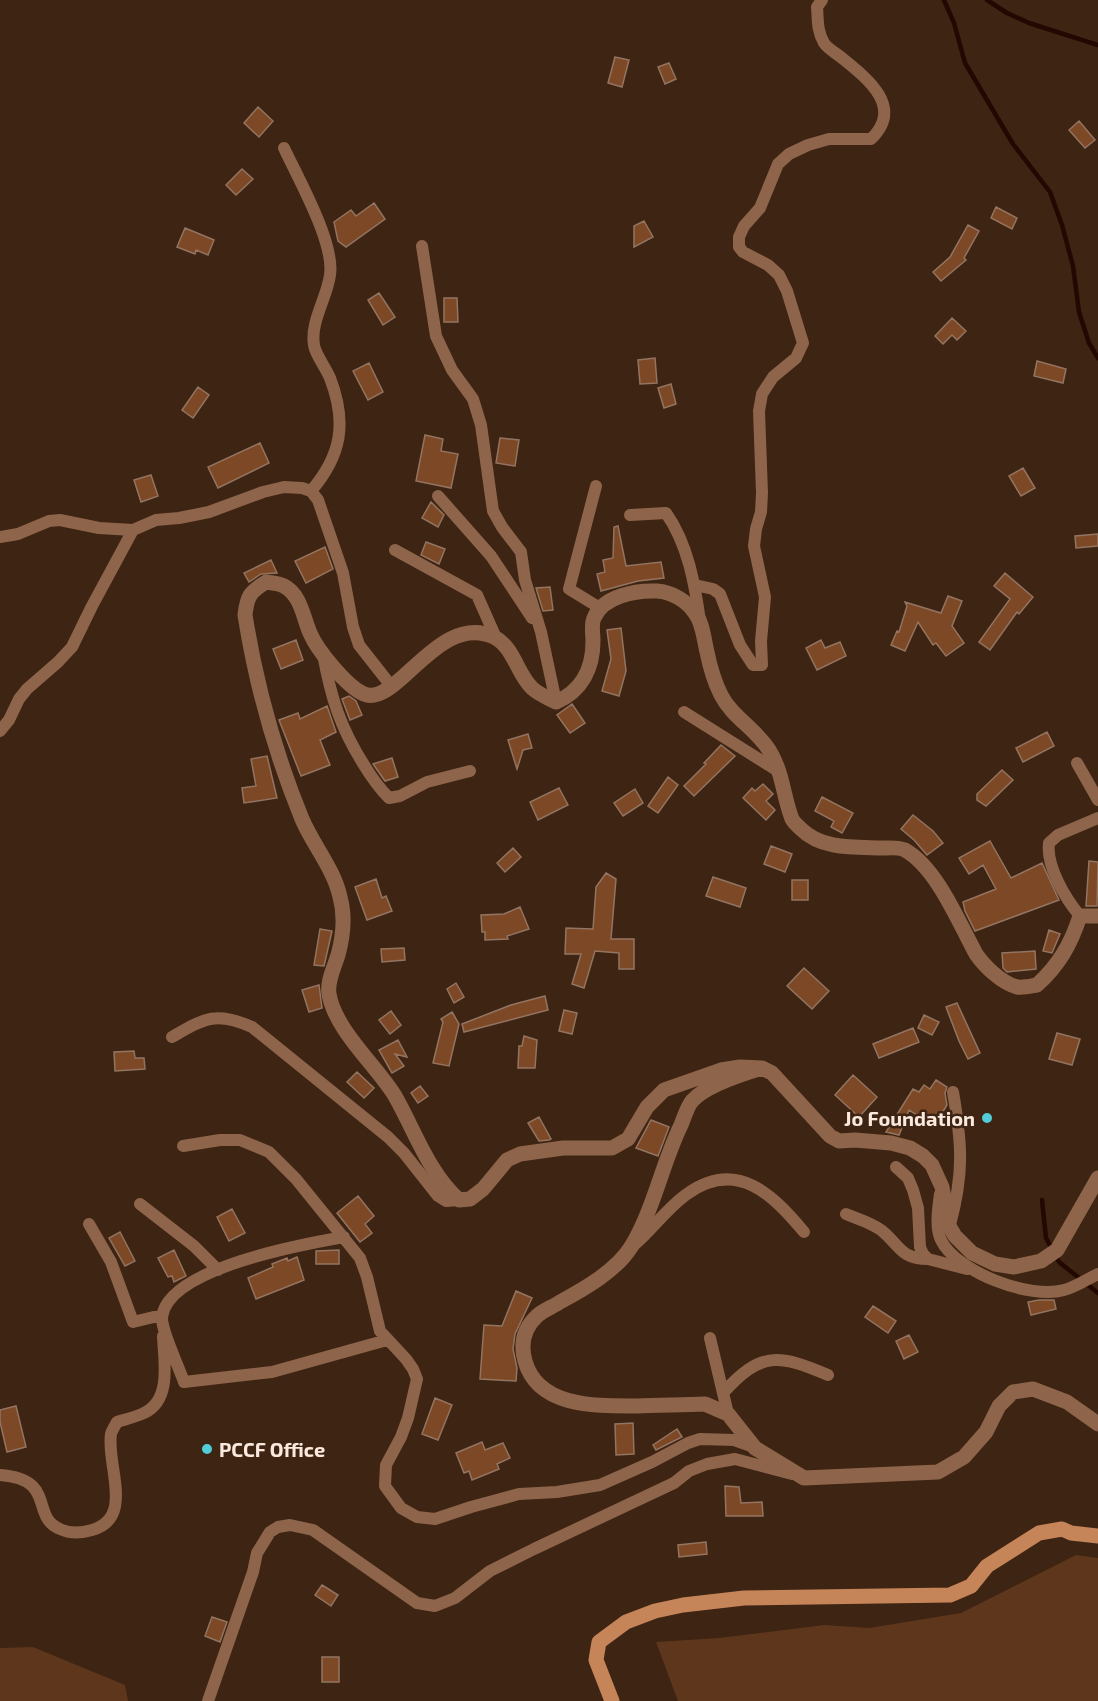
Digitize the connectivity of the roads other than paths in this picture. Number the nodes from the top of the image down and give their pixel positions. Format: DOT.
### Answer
graph roads {
  1 [pos="822,0"];
  2 [pos="284,148"];
  3 [pos="422,246"];
  4 [pos="596,486"];
  5 [pos="311,491"];
  6 [pos="438,496"];
  7 [pos="630,515"];
  8 [pos="133,530"];
  9 [pos="0,537"];
  10 [pos="395,550"];
  11 [pos="695,585"];
  12 [pos="600,608"];
  13 [pos="702,628"];
  14 [pos="541,632"];
  15 [pos="496,638"];
  16 [pos="322,652"];
  17 [pos="392,687"];
  18 [pos="556,702"];
  19 [pos="684,712"];
  20 [pos="0,731"];
  21 [pos="1077,764"];
  22 [pos="470,771"];
  23 [pos="778,771"];
  24 [pos="1098,800"];
  25 [pos="1098,818"];
  26 [pos="1080,916"];
  27 [pos="1098,916"];
  28 [pos="172,1037"];
  29 [pos="762,1068"];
  30 [pos="953,1092"];
  31 [pos="183,1146"];
  32 [pos="896,1167"];
  33 [pos="1098,1178"];
  34 [pos="942,1187"];
  35 [pos="459,1200"];
  36 [pos="140,1204"];
  37 [pos="846,1214"];
  38 [pos="89,1224"];
  39 [pos="949,1226"];
  40 [pos="804,1232"];
  41 [pos="344,1236"];
  42 [pos="630,1248"];
  43 [pos="928,1259"];
  44 [pos="218,1270"];
  45 [pos="977,1271"];
  46 [pos="1098,1274"];
  47 [pos="162,1321"];
  48 [pos="710,1338"];
  49 [pos="387,1340"];
  50 [pos="828,1375"];
  51 [pos="723,1394"];
  52 [pos="728,1414"];
  53 [pos="1098,1424"];
  54 [pos="755,1448"];
  55 [pos="0,1475"];
  56 [pos="804,1478"];
  57 [pos="1098,1536"];
  58 [pos="208,1701"];
  59 [pos="612,1701"];
  1 -- 11 [label="street"];
  2 -- 5 [label="street"];
  3 -- 14 [label="street"];
  4 -- 12 [label="street"];
  5 -- 8 [label="street"];
  5 -- 17 [label="street"];
  6 -- 14 [label="street"];
  7 -- 11 [label="street"];
  8 -- 9 [label="street"];
  8 -- 20 [label="street"];
  10 -- 15 [label="street"];
  11 -- 13 [label="street"];
  12 -- 13 [label="street"];
  12 -- 18 [label="street"];
  13 -- 23 [label="street"];
  14 -- 18 [label="street"];
  15 -- 17 [label="street"];
  15 -- 18 [label="street"];
  16 -- 17 [label="street"];
  16 -- 22 [label="street"];
  16 -- 35 [label="street"];
  19 -- 23 [label="street"];
  21 -- 24 [label="street"];
  23 -- 26 [label="street"];
  25 -- 26 [label="street"];
  26 -- 27 [label="street"];
  28 -- 35 [label="street"];
  29 -- 34 [label="street"];
  29 -- 35 [label="street"];
  29 -- 42 [label="street"];
  30 -- 39 [label="street"];
  31 -- 41 [label="street"];
  32 -- 43 [label="street"];
  33 -- 39 [label="street"];
  34 -- 39 [label="street"];
  34 -- 45 [label="street"];
  36 -- 44 [label="street"];
  37 -- 43 [label="street"];
  38 -- 47 [label="street"];
  40 -- 42 [label="street"];
  41 -- 44 [label="street"];
  41 -- 49 [label="street"];
  42 -- 52 [label="street"];
  43 -- 45 [label="street"];
  44 -- 47 [label="street"];
  45 -- 46 [label="street"];
  47 -- 49 [label="street"];
  47 -- 55 [label="street"];
  48 -- 51 [label="street"];
  49 -- 54 [label="street"];
  50 -- 51 [label="street"];
  51 -- 52 [label="street"];
  52 -- 54 [label="street"];
  53 -- 56 [label="street"];
  54 -- 56 [label="street"];
  56 -- 58 [label="street"];
  57 -- 59 [label="main road"];
}
